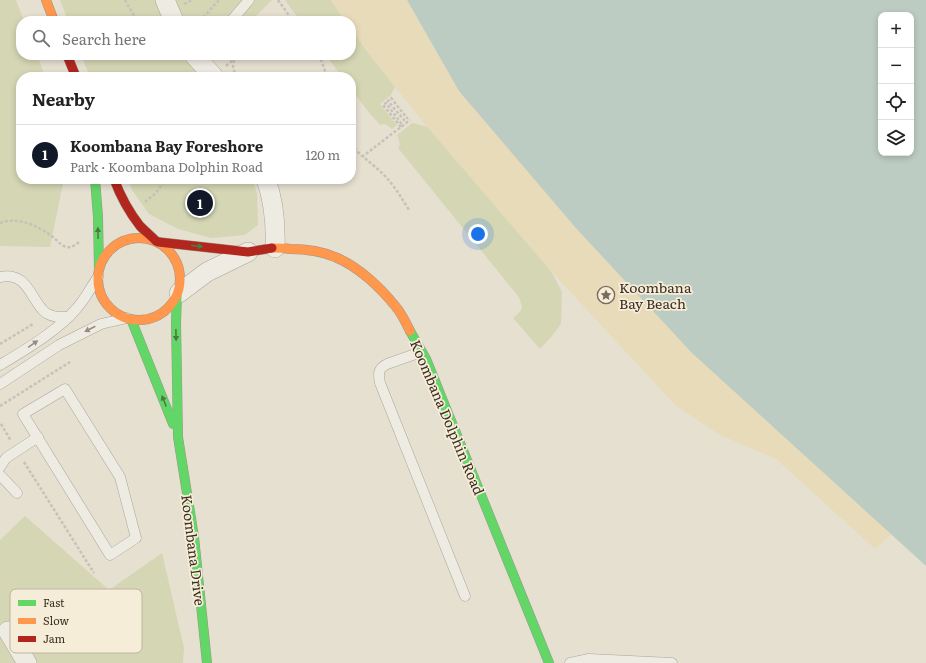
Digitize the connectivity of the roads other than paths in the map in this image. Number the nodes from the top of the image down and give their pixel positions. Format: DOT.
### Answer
graph roads {
  1 [pos="46,0"];
  2 [pos="165,0"];
  3 [pos="249,0"];
  4 [pos="52,16"];
  5 [pos="172,16"];
  6 [pos="235,16"];
  7 [pos="69,60"];
  8 [pos="200,60"];
  9 [pos="74,72"];
  10 [pos="210,72"];
  11 [pos="95,184"];
  12 [pos="116,184"];
  13 [pos="268,184"];
  14 [pos="157,241"];
  15 [pos="275,248"];
  16 [pos="248,252"];
  17 [pos="98,274"];
  18 [pos="0,277"];
  19 [pos="178,294"];
  20 [pos="69,317"];
  21 [pos="129,319"];
  22 [pos="422,352"];
  23 [pos="0,365"];
  24 [pos="0,384"];
  25 [pos="38,437"];
  26 [pos="178,437"];
  27 [pos="0,468"];
  28 [pos="0,475"];
  29 [pos="18,493"];
  30 [pos="465,596"];
  31 [pos="8,631"];
  32 [pos="10,634"];
  33 [pos="21,653"];
  34 [pos="618,662"];
  35 [pos="27,663"];
  36 [pos="206,663"];
  37 [pos="549,663"];
  38 [pos="570,663"];
  39 [pos="672,663"];
  1 -- 4 [label="main road"];
  2 -- 5 [label="street"];
  3 -- 6 [label="lane"];
  7 -- 9 [label="main road"];
  8 -- 10 [label="street"];
  17 -- 11 [label="main road, one-way"];
  12 -- 14 [label="main road"];
  13 -- 15 [label="street"];
  14 -- 16 [label="main road, Koombana Dolphin Road, one-way"];
  14 -- 17 [label="main road"];
  14 -- 19 [label="main road"];
  15 -- 16 [label="main road, Koombana Dolphin Road"];
  15 -- 22 [label="main road, Koombana Dolphin Road"];
  16 -- 19 [label="street, Koombana Dolphin Road"];
  17 -- 20 [label="lane"];
  17 -- 21 [label="main road"];
  18 -- 20 [label="lane"];
  19 -- 21 [label="main road"];
  19 -- 26 [label="main road, Koombana Drive, one-way"];
  23 -- 20 [label="lane, one-way"];
  21 -- 24 [label="lane, one-way"];
  26 -- 21 [label="main road, Koombana Drive, one-way"];
  22 -- 30 [label="lane"];
  22 -- 37 [label="main road, Koombana Dolphin Road"];
  25 -- 25 [label="lane"];
  25 -- 27 [label="lane"];
  26 -- 36 [label="main road, Koombana Drive"];
  28 -- 29 [label="lane"];
  31 -- 32 [label="street"];
  33 -- 35 [label="street"];
  34 -- 38 [label="lane"];
  34 -- 39 [label="lane"];
}
